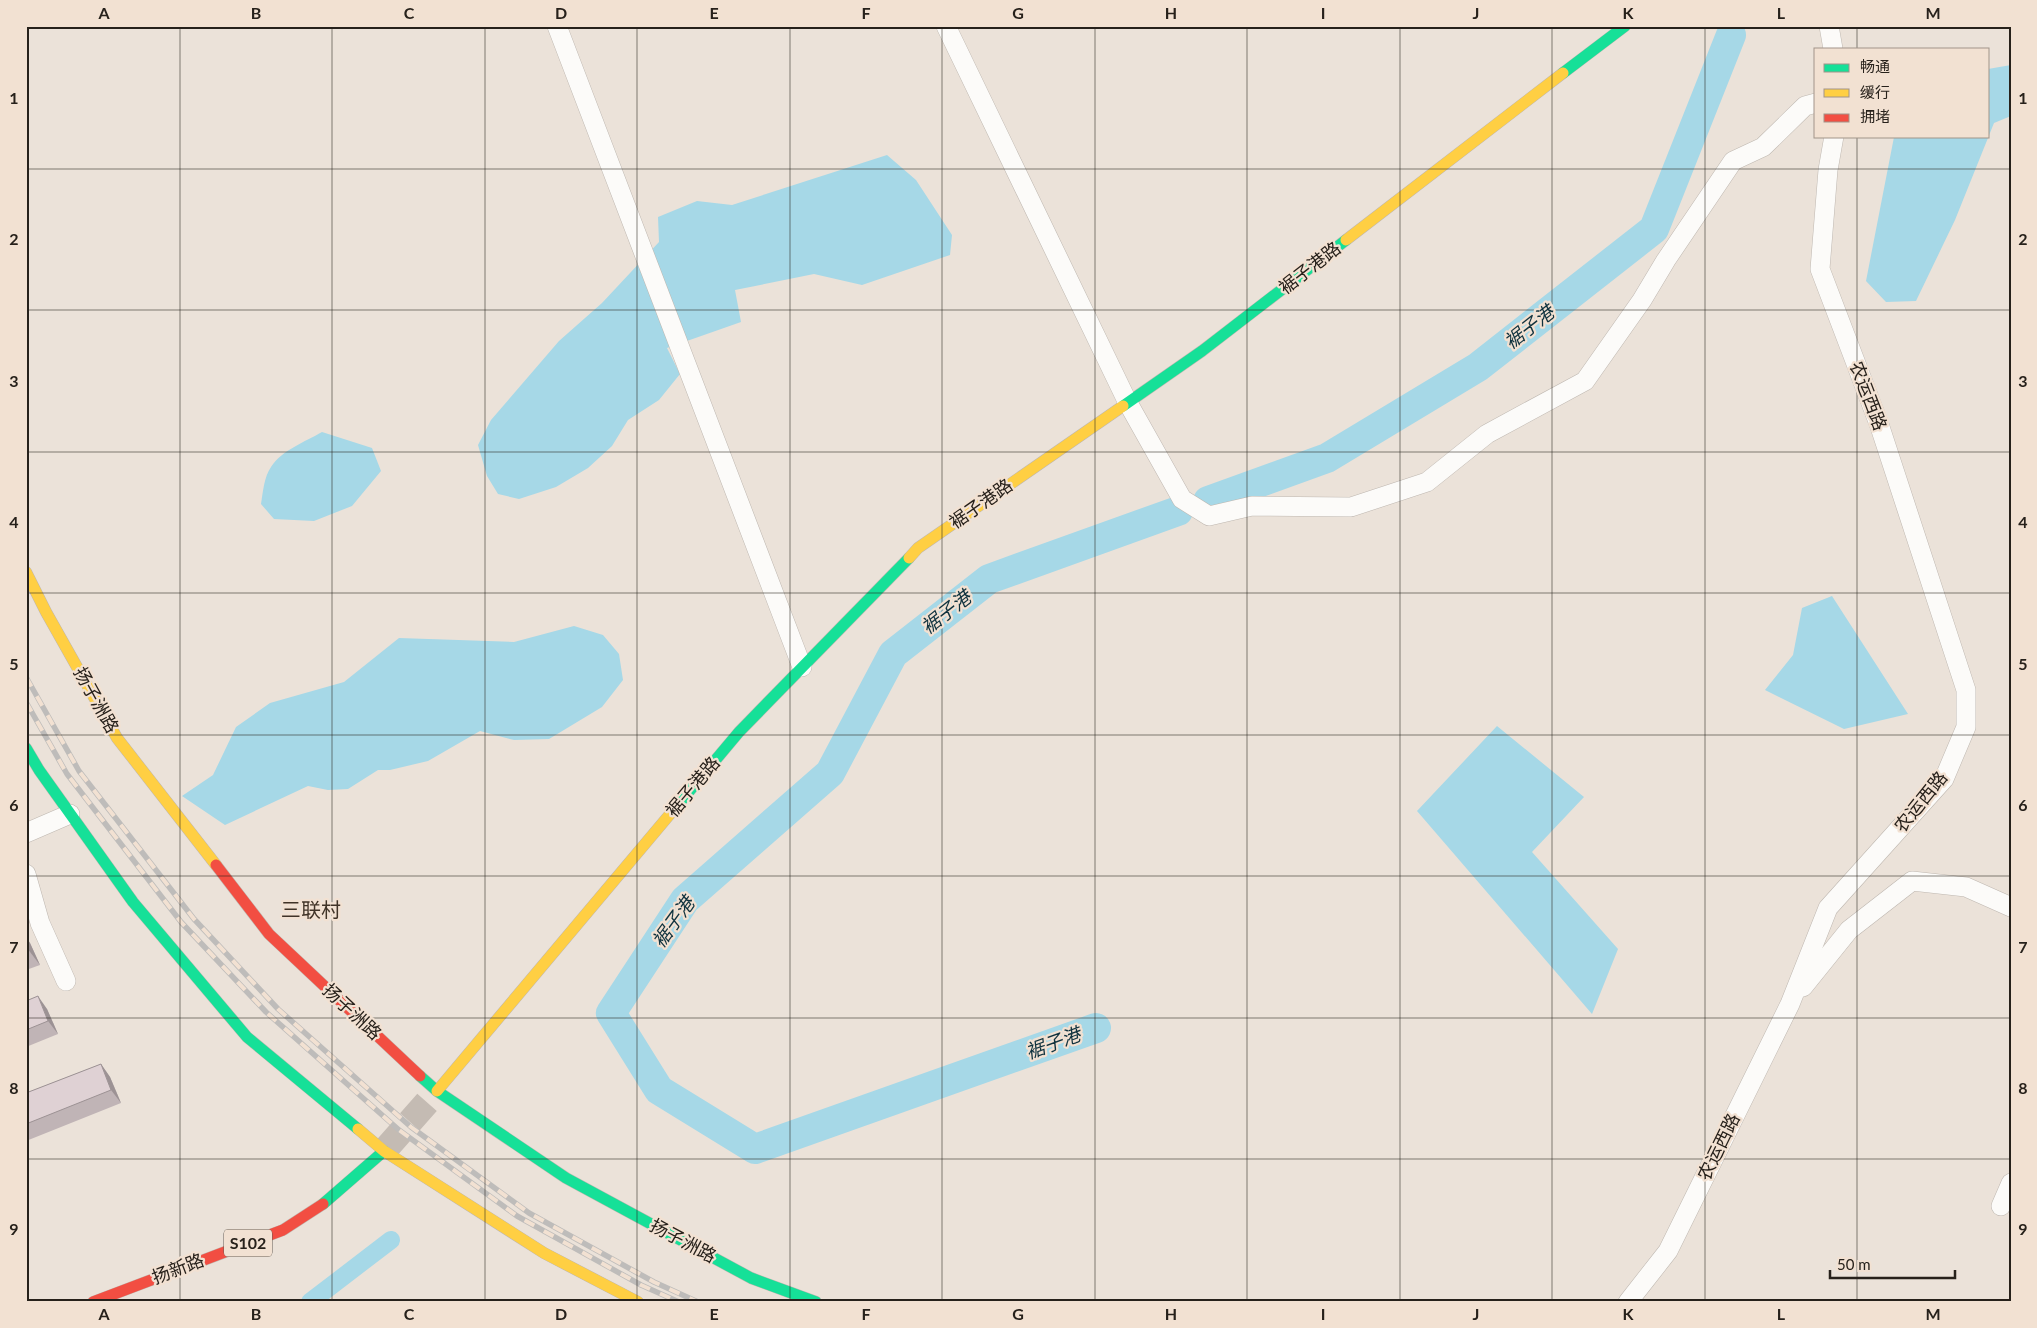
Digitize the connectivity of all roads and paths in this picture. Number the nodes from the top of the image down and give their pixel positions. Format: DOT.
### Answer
graph roads {
  1 [pos="557,26"];
  2 [pos="946,26"];
  3 [pos="1625,26"];
  4 [pos="1829,26"];
  5 [pos="1833,48"];
  6 [pos="1814,104"];
  7 [pos="1834,138"];
  8 [pos="1128,402"];
  9 [pos="26,572"];
  10 [pos="802,667"];
  11 [pos="26,748"];
  12 [pos="70,814"];
  13 [pos="26,833"];
  14 [pos="26,874"];
  15 [pos="2011,906"];
  16 [pos="66,981"];
  17 [pos="1790,1004"];
  18 [pos="437,1091"];
  19 [pos="384,1151"];
  20 [pos="2011,1183"];
  21 [pos="2001,1206"];
  22 [pos="93,1302"];
  23 [pos="638,1302"];
  24 [pos="816,1302"];
  25 [pos="1628,1302"];
  1 -- 10 [label="street"];
  2 -- 8 [label="street"];
  3 -- 8 [label="main road, 裾子港路"];
  4 -- 5 [label="street"];
  6 -- 8 [label="street"];
  7 -- 17 [label="street, 农运西路"];
  8 -- 10 [label="main road, 裾子港路"];
  9 -- 18 [label="main road, 扬子洲路"];
  10 -- 18 [label="main road, 裾子港路"];
  11 -- 12 [label="main road"];
  12 -- 13 [label="street"];
  12 -- 19 [label="main road"];
  14 -- 16 [label="street"];
  15 -- 17 [label="street"];
  17 -- 25 [label="street, 农运西路"];
  18 -- 24 [label="main road, 扬子洲路"];
  19 -- 22 [label="main road, 扬新路 / S102"];
  19 -- 23 [label="main road"];
  20 -- 21 [label="street"];
}
